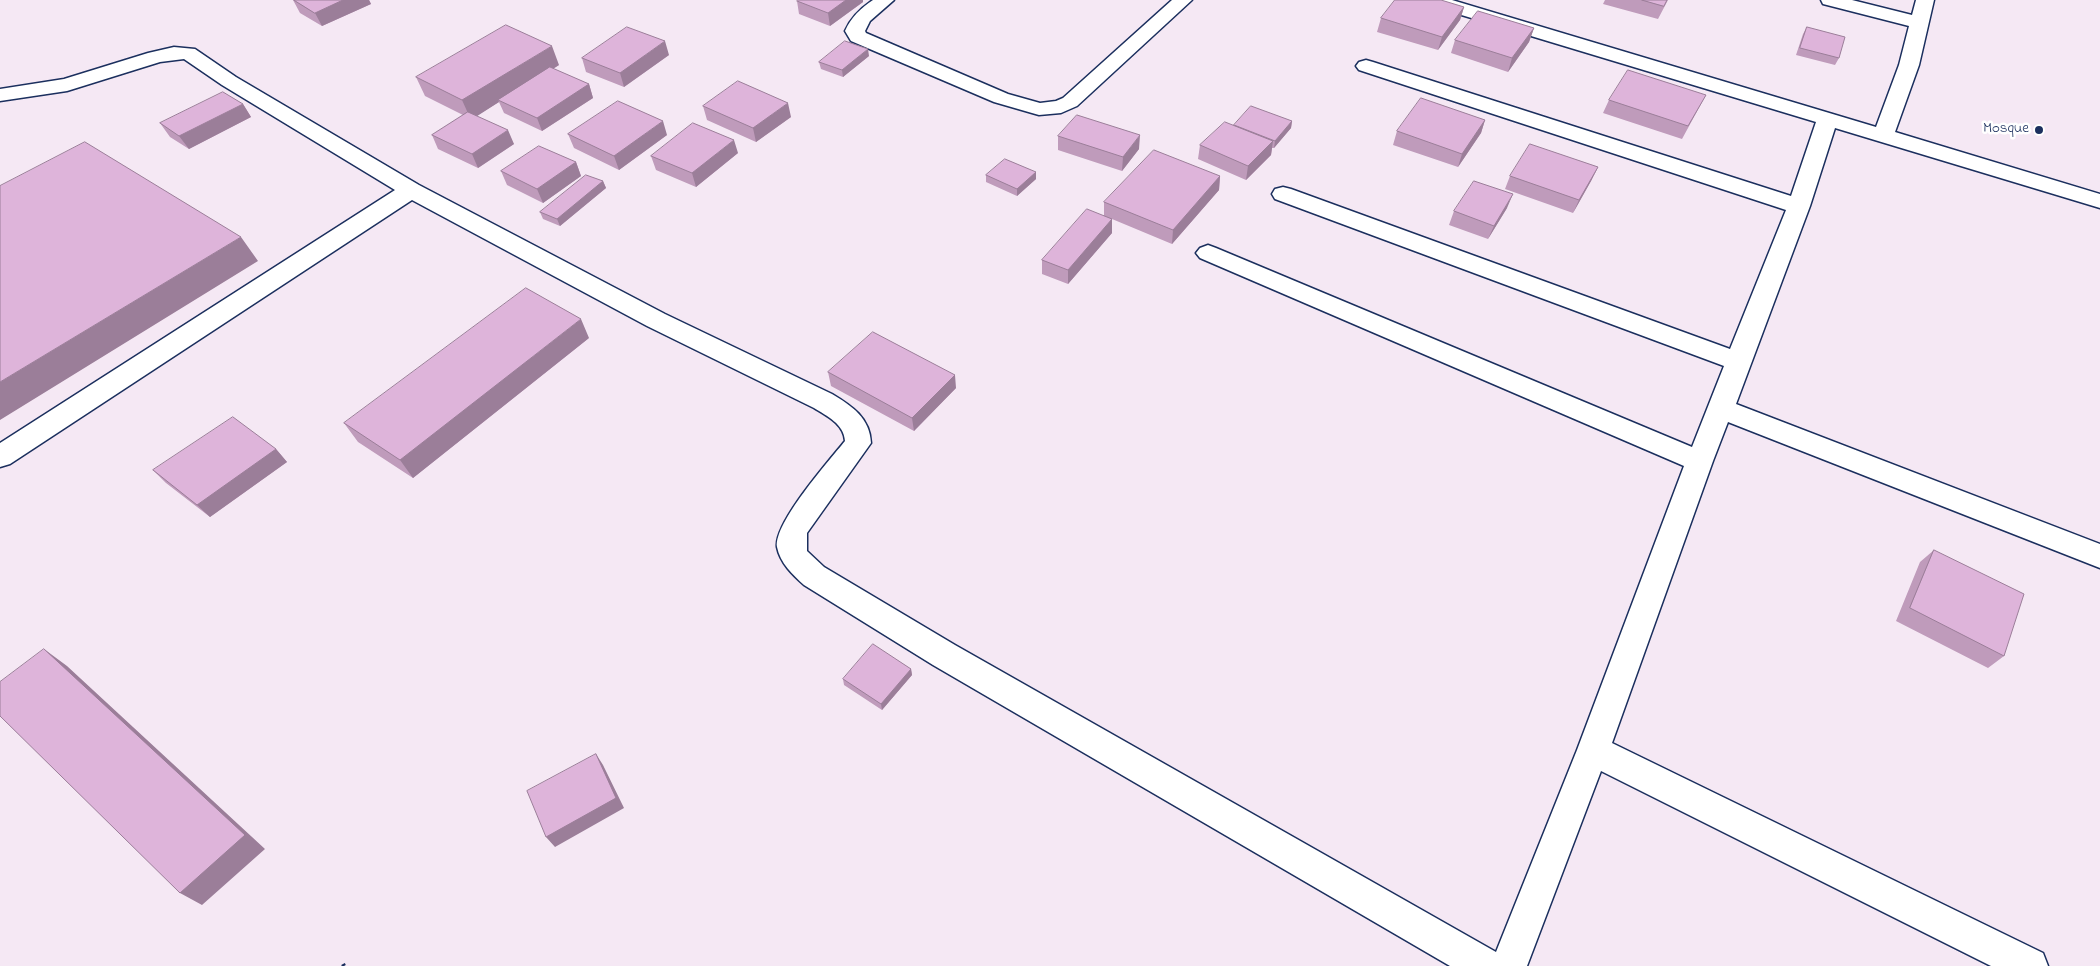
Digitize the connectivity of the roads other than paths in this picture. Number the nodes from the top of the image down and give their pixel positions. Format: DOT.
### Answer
graph roads {
  1 [pos="885,0"];
  2 [pos="1183,0"];
  3 [pos="1432,0"];
  4 [pos="1830,0"];
  5 [pos="1925,0"];
  6 [pos="1919,23"];
  7 [pos="1366,66"];
  8 [pos="0,95"];
  9 [pos="1827,120"];
  10 [pos="1883,136"];
  11 [pos="410,190"];
  12 [pos="1283,194"];
  13 [pos="2100,201"];
  14 [pos="1799,206"];
  15 [pos="1208,253"];
  16 [pos="1738,362"];
  17 [pos="1722,409"];
  18 [pos="0,458"];
  19 [pos="1699,461"];
  20 [pos="2100,556"];
  21 [pos="1593,750"];
  22 [pos="1485,966"];
  23 [pos="1509,966"];
  24 [pos="2030,966"];
  1 -- 2 [label="street"];
  3 -- 9 [label="street"];
  4 -- 6 [label="street"];
  5 -- 6 [label="street"];
  6 -- 10 [label="street"];
  7 -- 14 [label="street"];
  8 -- 11 [label="street"];
  9 -- 10 [label="street"];
  9 -- 14 [label="street"];
  10 -- 13 [label="street"];
  11 -- 18 [label="street"];
  11 -- 22 [label="street"];
  12 -- 16 [label="street"];
  14 -- 16 [label="street"];
  15 -- 19 [label="street"];
  16 -- 17 [label="street"];
  17 -- 19 [label="street"];
  17 -- 20 [label="street"];
  19 -- 21 [label="street"];
  21 -- 23 [label="street"];
  21 -- 24 [label="street"];
}
